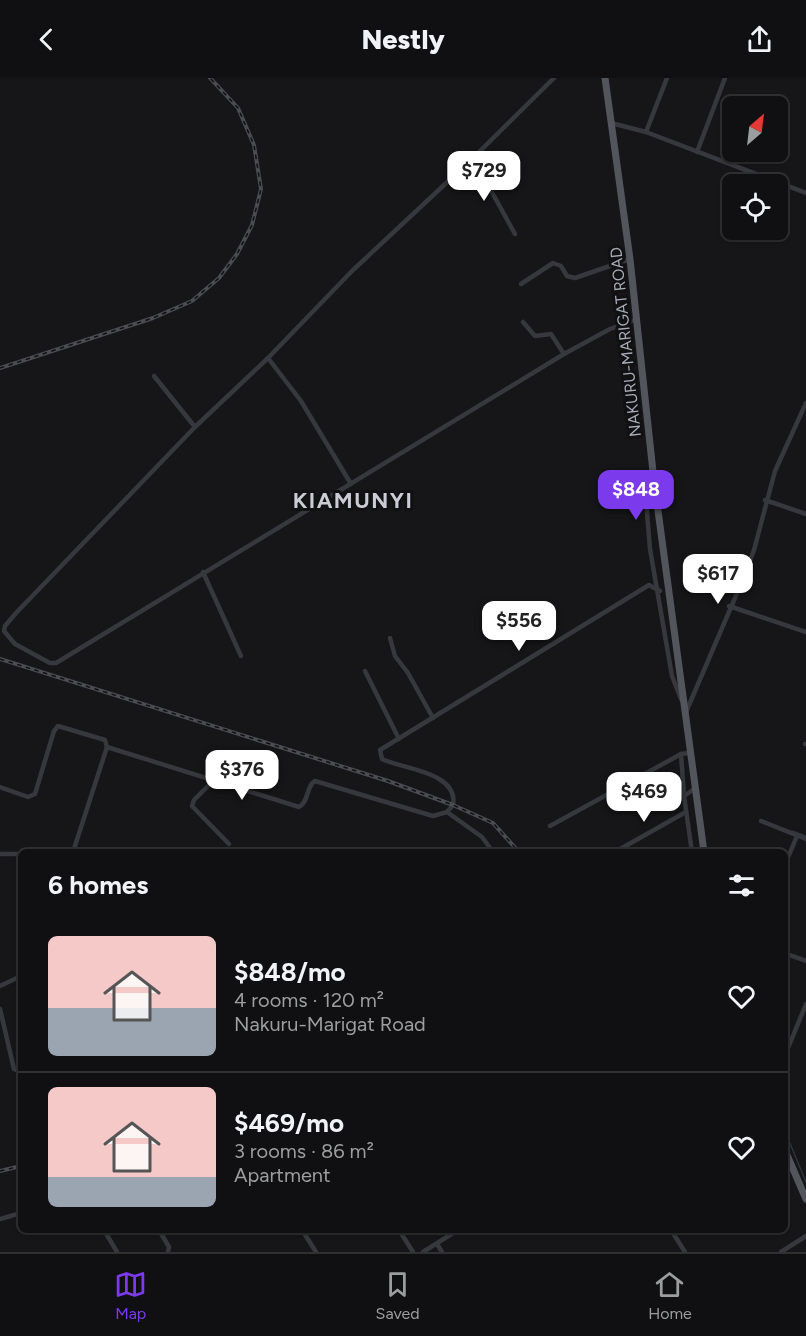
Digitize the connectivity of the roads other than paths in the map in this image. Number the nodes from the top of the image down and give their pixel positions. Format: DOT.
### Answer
graph roads {
  1 [pos="554,78"];
  2 [pos="605,78"];
  3 [pos="667,78"];
  4 [pos="724,78"];
  5 [pos="611,123"];
  6 [pos="645,132"];
  7 [pos="697,152"];
  8 [pos="473,158"];
  9 [pos="806,193"];
  10 [pos="515,234"];
  11 [pos="630,259"];
  12 [pos="521,284"];
  13 [pos="637,319"];
  14 [pos="523,322"];
  15 [pos="564,354"];
  16 [pos="268,358"];
  17 [pos="154,376"];
  18 [pos="806,402"];
  19 [pos="195,427"];
  20 [pos="654,481"];
  21 [pos="351,484"];
  22 [pos="765,500"];
  23 [pos="806,514"];
  24 [pos="203,572"];
  25 [pos="656,580"];
  26 [pos="649,585"];
  27 [pos="660,591"];
  28 [pos="729,606"];
  29 [pos="806,632"];
  30 [pos="390,638"];
  31 [pos="242,656"];
  32 [pos="365,671"];
  33 [pos="684,704"];
  34 [pos="685,714"];
  35 [pos="433,718"];
  36 [pos="399,738"];
  37 [pos="107,747"];
  38 [pos="689,753"];
  39 [pos="681,754"];
  40 [pos="214,780"];
  41 [pos="0,787"];
  42 [pos="694,789"];
  43 [pos="684,796"];
  44 [pos="447,812"];
  45 [pos="684,813"];
  46 [pos="761,821"];
  47 [pos="550,826"];
  48 [pos="797,836"];
  49 [pos="806,839"];
  50 [pos="229,843"];
  51 [pos="74,849"];
  52 [pos="491,849"];
  53 [pos="620,849"];
  54 [pos="691,849"];
  55 [pos="704,849"];
  56 [pos="0,854"];
  57 [pos="18,854"];
  58 [pos="788,857"];
  59 [pos="788,954"];
  60 [pos="806,961"];
  61 [pos="18,978"];
  62 [pos="0,987"];
  63 [pos="806,1004"];
  64 [pos="0,1009"];
  65 [pos="788,1048"];
  66 [pos="18,1071"];
  67 [pos="788,1157"];
  68 [pos="806,1199"];
  69 [pos="18,1214"];
  70 [pos="0,1220"];
  71 [pos="106,1233"];
  72 [pos="161,1233"];
  73 [pos="304,1233"];
  74 [pos="401,1233"];
  75 [pos="453,1233"];
  76 [pos="673,1233"];
  77 [pos="806,1236"];
  78 [pos="436,1244"];
  79 [pos="117,1252"];
  80 [pos="168,1252"];
  81 [pos="316,1252"];
  82 [pos="413,1252"];
  83 [pos="423,1252"];
  84 [pos="442,1252"];
  85 [pos="685,1252"];
  86 [pos="782,1252"];
  1 -- 8 [label="street"];
  2 -- 5 [label="main road, NAKURU-MARIGAT ROAD"];
  3 -- 6 [label="street"];
  4 -- 7 [label="street"];
  5 -- 6 [label="street"];
  5 -- 11 [label="main road, NAKURU-MARIGAT ROAD"];
  6 -- 7 [label="street"];
  7 -- 9 [label="street"];
  8 -- 10 [label="street"];
  8 -- 16 [label="street"];
  11 -- 12 [label="street"];
  11 -- 13 [label="main road, NAKURU-MARIGAT ROAD"];
  13 -- 15 [label="street"];
  13 -- 20 [label="main road, NAKURU-MARIGAT ROAD"];
  14 -- 15 [label="street"];
  15 -- 21 [label="street"];
  16 -- 19 [label="street"];
  16 -- 21 [label="street"];
  17 -- 19 [label="street"];
  18 -- 22 [label="street"];
  19 -- 24 [label="street"];
  20 -- 25 [label="street"];
  20 -- 33 [label="main road, NAKURU-MARIGAT ROAD"];
  21 -- 24 [label="street"];
  22 -- 23 [label="street"];
  22 -- 28 [label="street"];
  24 -- 31 [label="street"];
  25 -- 26 [label="street"];
  25 -- 27 [label="street"];
  26 -- 27 [label="street"];
  26 -- 35 [label="street"];
  27 -- 33 [label="street"];
  28 -- 29 [label="street"];
  28 -- 34 [label="street"];
  30 -- 35 [label="street"];
  32 -- 36 [label="street"];
  33 -- 34 [label="main road, NAKURU-MARIGAT ROAD"];
  34 -- 38 [label="main road, NAKURU-MARIGAT ROAD"];
  35 -- 36 [label="street"];
  36 -- 44 [label="street"];
  37 -- 40 [label="street"];
  37 -- 41 [label="street"];
  37 -- 51 [label="street"];
  38 -- 39 [label="street"];
  38 -- 42 [label="main road, NAKURU-MARIGAT ROAD"];
  39 -- 43 [label="street"];
  39 -- 47 [label="street"];
  40 -- 44 [label="street"];
  40 -- 50 [label="street"];
  42 -- 43 [label="street"];
  42 -- 55 [label="main road, NAKURU-MARIGAT ROAD"];
  43 -- 45 [label="street"];
  44 -- 52 [label="street"];
  45 -- 53 [label="street"];
  45 -- 54 [label="street"];
  46 -- 48 [label="street"];
  48 -- 49 [label="street"];
  48 -- 58 [label="street"];
  56 -- 57 [label="street"];
  59 -- 60 [label="street"];
  61 -- 62 [label="street"];
  63 -- 65 [label="street"];
  64 -- 66 [label="street"];
  67 -- 68 [label="main road"];
  69 -- 70 [label="street"];
  71 -- 79 [label="street"];
  72 -- 80 [label="street"];
  73 -- 81 [label="street"];
  74 -- 82 [label="street"];
  75 -- 78 [label="street"];
  76 -- 85 [label="street"];
  77 -- 86 [label="street"];
  78 -- 83 [label="street"];
  78 -- 84 [label="street"];
}
